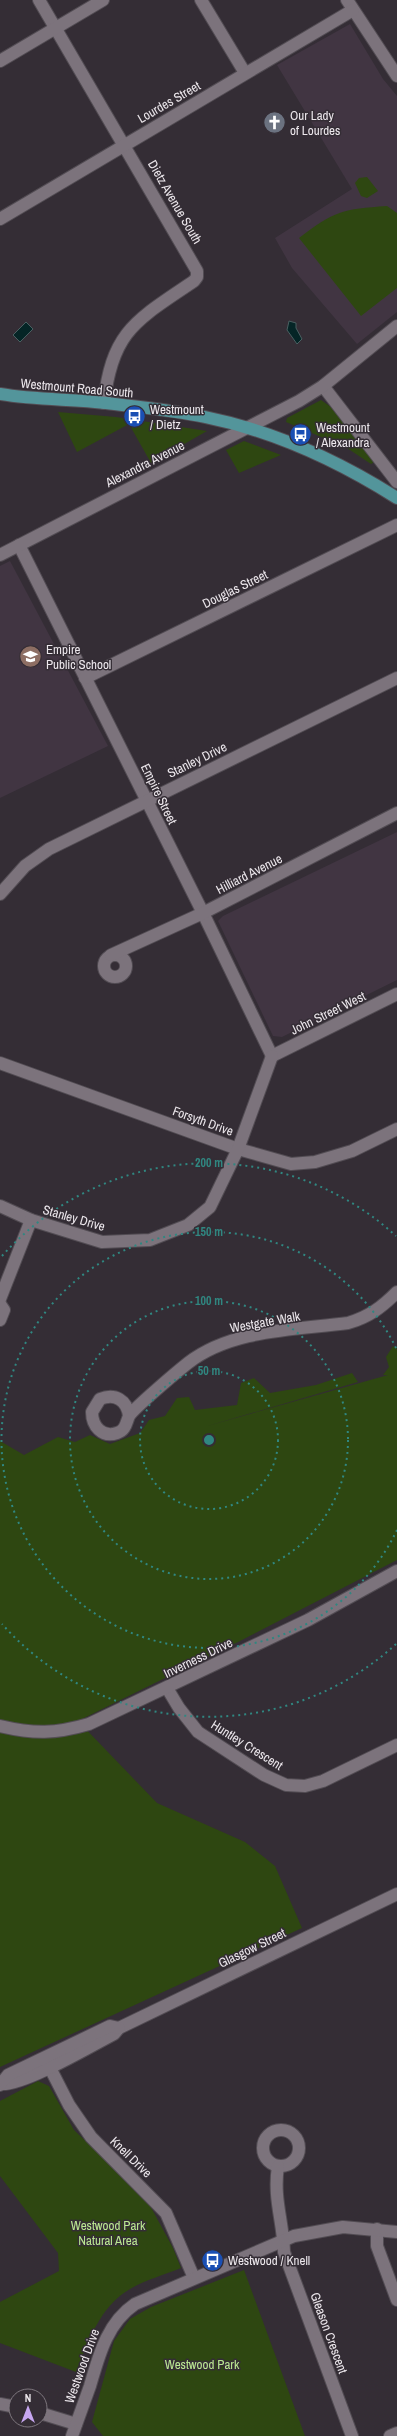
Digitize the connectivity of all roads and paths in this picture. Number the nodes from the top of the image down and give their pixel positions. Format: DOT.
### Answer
graph roads {
  1 [pos="39,0"];
  2 [pos="103,0"];
  3 [pos="201,0"];
  4 [pos="350,5"];
  5 [pos="56,28"];
  6 [pos="0,61"];
  7 [pos="245,73"];
  8 [pos="397,76"];
  9 [pos="125,144"];
  10 [pos="0,218"];
  11 [pos="397,326"];
  12 [pos="323,386"];
  13 [pos="0,394"];
  14 [pos="104,403"];
  15 [pos="247,427"];
  16 [pos="397,482"];
  17 [pos="397,498"];
  18 [pos="397,525"];
  19 [pos="19,545"];
  20 [pos="0,554"];
  21 [pos="85,678"];
  22 [pos="397,678"];
  23 [pos="146,800"];
  24 [pos="397,813"];
  25 [pos="0,894"];
  26 [pos="203,913"];
  27 [pos="111,955"];
  28 [pos="397,994"];
  29 [pos="272,1056"];
  30 [pos="0,1063"];
  31 [pos="397,1129"];
  32 [pos="238,1149"];
  33 [pos="0,1206"];
  34 [pos="31,1220"];
  35 [pos="397,1292"];
  36 [pos="0,1299"];
  37 [pos="0,1304"];
  38 [pos="0,1320"];
  39 [pos="129,1416"];
  40 [pos="397,1571"];
  41 [pos="167,1688"];
  42 [pos="0,1726"];
  43 [pos="397,1745"];
  44 [pos="397,1894"];
  45 [pos="47,2062"];
  46 [pos="1,2084"];
  47 [pos="278,2166"];
  48 [pos="377,2229"];
  49 [pos="397,2232"];
  50 [pos="284,2240"];
  51 [pos="194,2278"];
  52 [pos="397,2300"];
  53 [pos="48,2415"];
  54 [pos="76,2424"];
  55 [pos="397,2433"];
  56 [pos="72,2436"];
  57 [pos="352,2436"];
  58 [pos="390,2436"];
  1 -- 5 [label="street, Dietz Avenue South"];
  2 -- 5 [label="street"];
  3 -- 7 [label="street"];
  4 -- 7 [label="street, Lourdes Street"];
  4 -- 8 [label="street"];
  5 -- 6 [label="street"];
  5 -- 9 [label="street, Dietz Avenue South"];
  7 -- 9 [label="street, Lourdes Street"];
  9 -- 10 [label="street, Lourdes Street"];
  9 -- 14 [label="street, Dietz Avenue South"];
  11 -- 12 [label="street, Alexandra Avenue"];
  12 -- 15 [label="street, Alexandra Avenue"];
  12 -- 16 [label="street"];
  13 -- 14 [label="main road, Westmount Road South"];
  14 -- 15 [label="main road, Westmount Road South"];
  15 -- 17 [label="main road, Westmount Road South"];
  15 -- 19 [label="street, Alexandra Avenue"];
  18 -- 21 [label="street, Douglas Street"];
  19 -- 20 [label="street, Alexandra Avenue"];
  19 -- 21 [label="street, Empire Street"];
  21 -- 23 [label="street, Empire Street"];
  22 -- 23 [label="street, Stanley Drive"];
  23 -- 25 [label="street, Stanley Drive"];
  23 -- 26 [label="street, Empire Street"];
  24 -- 26 [label="street, Hilliard Avenue"];
  26 -- 27 [label="street, Hilliard Avenue"];
  26 -- 29 [label="street, Empire Street"];
  28 -- 29 [label="street, John Street West"];
  29 -- 32 [label="street, Stanley Drive"];
  30 -- 32 [label="street, Forsyth Drive"];
  31 -- 32 [label="street, Forsyth Drive"];
  32 -- 34 [label="street, Stanley Drive"];
  33 -- 34 [label="street, Stanley Drive"];
  34 -- 36 [label="street"];
  35 -- 39 [label="street, Westgate Walk"];
  37 -- 38 [label="street"];
  40 -- 41 [label="street, Inverness Drive"];
  41 -- 42 [label="street, Inverness Drive"];
  41 -- 43 [label="street, Huntley Crescent"];
  44 -- 45 [label="street, Glasgow Street"];
  45 -- 46 [label="street, Glasgow Street"];
  45 -- 51 [label="street, Knell Drive"];
  47 -- 50 [label="street, Gleason Crescent"];
  48 -- 49 [label="street, Westwood Drive"];
  48 -- 50 [label="street, Westwood Drive"];
  48 -- 52 [label="street"];
  50 -- 51 [label="street, Westwood Drive"];
  50 -- 57 [label="street, Gleason Crescent"];
  51 -- 54 [label="street, Westwood Drive"];
  53 -- 54 [label="street"];
  54 -- 56 [label="street, Westwood Drive"];
  55 -- 58 [label="street"];
}
